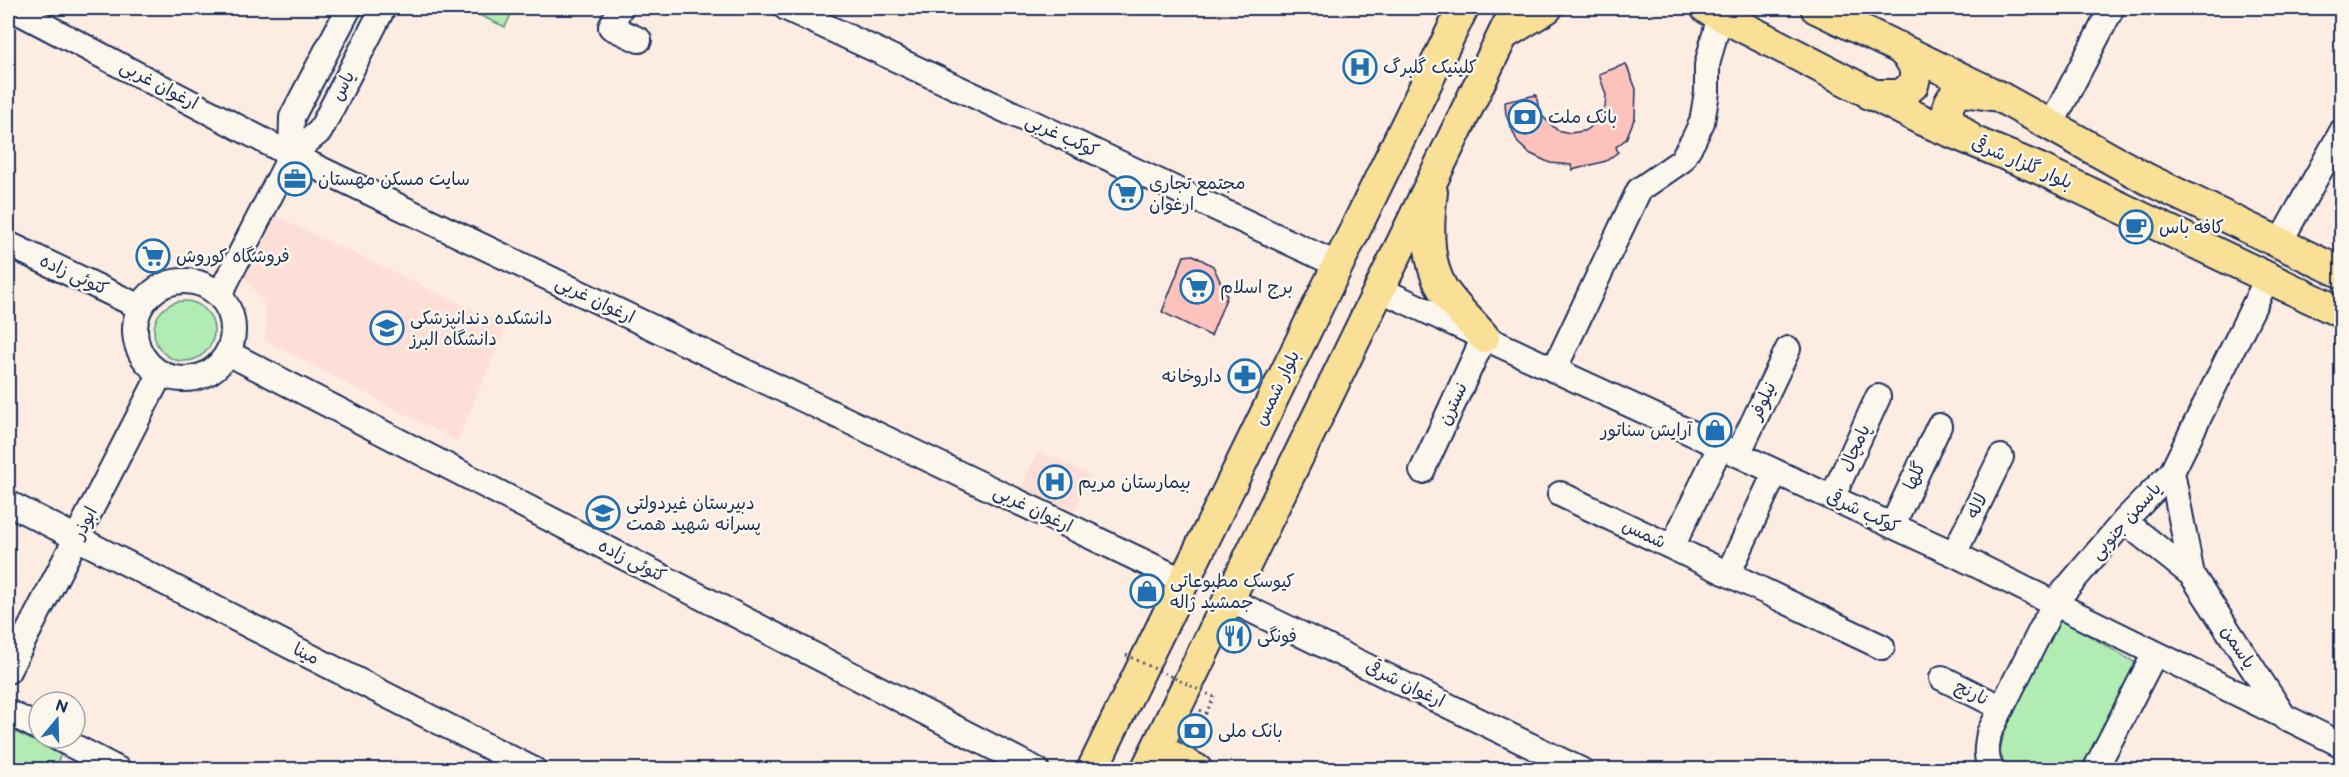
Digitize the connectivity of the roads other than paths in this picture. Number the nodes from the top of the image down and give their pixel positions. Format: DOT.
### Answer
graph roads {
  1 [pos="11,8"];
  2 [pos="349,8"];
  3 [pos="383,8"];
  4 [pos="620,8"];
  5 [pos="786,8"];
  6 [pos="1463,8"];
  7 [pos="1516,8"];
  8 [pos="1547,8"];
  9 [pos="1816,8"];
  10 [pos="2112,8"];
  11 [pos="1713,11"];
  12 [pos="1503,35"];
  13 [pos="639,40"];
  14 [pos="1898,47"];
  15 [pos="1871,95"];
  16 [pos="2000,97"];
  17 [pos="2051,125"];
  18 [pos="2342,131"];
  19 [pos="1980,146"];
  20 [pos="291,155"];
  21 [pos="1434,176"];
  22 [pos="2280,242"];
  23 [pos="8,244"];
  24 [pos="1338,265"];
  25 [pos="2342,273"];
  26 [pos="2268,277"];
  27 [pos="1379,289"];
  28 [pos="219,296"];
  29 [pos="140,307"];
  30 [pos="2342,313"];
  31 [pos="1484,336"];
  32 [pos="1788,349"];
  33 [pos="228,353"];
  34 [pos="1554,369"];
  35 [pos="161,374"];
  36 [pos="1878,397"];
  37 [pos="1939,426"];
  38 [pos="1729,450"];
  39 [pos="2001,457"];
  40 [pos="1422,471"];
  41 [pos="2172,472"];
  42 [pos="1775,473"];
  43 [pos="1560,494"];
  44 [pos="1832,498"];
  45 [pos="8,503"];
  46 [pos="2124,521"];
  47 [pos="1892,526"];
  48 [pos="78,538"];
  49 [pos="1672,547"];
  50 [pos="1954,554"];
  51 [pos="1728,574"];
  52 [pos="2192,575"];
  53 [pos="1184,581"];
  54 [pos="1228,599"];
  55 [pos="2055,602"];
  56 [pos="1882,647"];
  57 [pos="2154,655"];
  58 [pos="8,671"];
  59 [pos="1941,678"];
  60 [pos="2002,708"];
  61 [pos="8,712"];
  62 [pos="2285,718"];
  63 [pos="27,722"];
  64 [pos="2342,745"];
  65 [pos="81,750"];
  66 [pos="1152,759"];
  67 [pos="1990,766"];
  68 [pos="119,770"];
  69 [pos="534,770"];
  70 [pos="1036,770"];
  71 [pos="1092,770"];
  72 [pos="1197,770"];
  73 [pos="1581,770"];
  74 [pos="2095,770"];
  1 -- 20 [label="street, ارغوان غربی"];
  2 -- 20 [label="street, یاس"];
  3 -- 20 [label="street, یاس"];
  4 -- 13 [label="street"];
  5 -- 24 [label="street, کوکب غربی"];
  6 -- 24 [label="main road, بلوار شمس"];
  7 -- 12 [label="main road"];
  8 -- 12 [label="main road"];
  9 -- 14 [label="main road"];
  10 -- 17 [label="street"];
  11 -- 15 [label="main road, بلوار گلزار شرقی"];
  11 -- 34 [label="street"];
  12 -- 21 [label="main road"];
  14 -- 15 [label="main road"];
  14 -- 16 [label="main road"];
  15 -- 19 [label="main road, بلوار گلزار شرقی"];
  16 -- 17 [label="main road"];
  16 -- 19 [label="main road"];
  17 -- 22 [label="main road"];
  18 -- 22 [label="street"];
  19 -- 26 [label="main road, بلوار گلزار شرقی"];
  20 -- 28 [label="street, یاس"];
  20 -- 53 [label="street, ارغوان غربی"];
  21 -- 27 [label="main road"];
  21 -- 31 [label="main road"];
  22 -- 25 [label="main road"];
  23 -- 29 [label="street, کتوئی زاده"];
  24 -- 53 [label="main road, بلوار شمس"];
  26 -- 30 [label="main road, بلوار گلزار شرقی"];
  26 -- 41 [label="street, یاسمن جنوبی"];
  27 -- 31 [label="street, کوکب شرقی"];
  27 -- 54 [label="main road"];
  28 -- 29 [label="street"];
  28 -- 33 [label="street"];
  29 -- 35 [label="street"];
  31 -- 34 [label="street, کوکب شرقی"];
  31 -- 40 [label="street, نسترن"];
  32 -- 38 [label="street, نیلوفر"];
  33 -- 35 [label="street"];
  33 -- 70 [label="street, کتوئی زاده"];
  34 -- 38 [label="street, کوکب شرقی"];
  35 -- 48 [label="street, ابوذر"];
  36 -- 44 [label="street, پامچال"];
  37 -- 47 [label="street, گلها"];
  38 -- 42 [label="street, کوکب شرقی"];
  38 -- 49 [label="street, نیلوفر"];
  39 -- 50 [label="street, لاله"];
  41 -- 46 [label="street, یاسمن جنوبی"];
  41 -- 52 [label="street, یاسمن"];
  42 -- 44 [label="street, کوکب شرقی"];
  42 -- 51 [label="street"];
  43 -- 49 [label="street, شمس"];
  44 -- 47 [label="street, کوکب شرقی"];
  45 -- 48 [label="street, مینا"];
  46 -- 52 [label="street, یاسمن"];
  46 -- 55 [label="street, یاسمن جنوبی"];
  47 -- 50 [label="street, کوکب شرقی"];
  48 -- 58 [label="street, ابوذر"];
  48 -- 69 [label="street, مینا"];
  49 -- 51 [label="street, شمس"];
  50 -- 55 [label="street, کوکب شرقی"];
  51 -- 56 [label="street, شمس"];
  52 -- 62 [label="street, یاسمن"];
  53 -- 71 [label="main road, بلوار شمس"];
  54 -- 66 [label="main road"];
  54 -- 73 [label="street, ارغوان شرقی"];
  55 -- 57 [label="street, کوکب شرقی"];
  55 -- 60 [label="street, یاسمن جنوبی"];
  57 -- 62 [label="street, کوکب شرقی"];
  57 -- 74 [label="street"];
  59 -- 60 [label="street, نارنج"];
  60 -- 67 [label="street, یاسمن جنوبی"];
  61 -- 63 [label="street"];
  62 -- 64 [label="street, کوکب شرقی"];
  65 -- 68 [label="street"];
  66 -- 72 [label="main road"];
}
